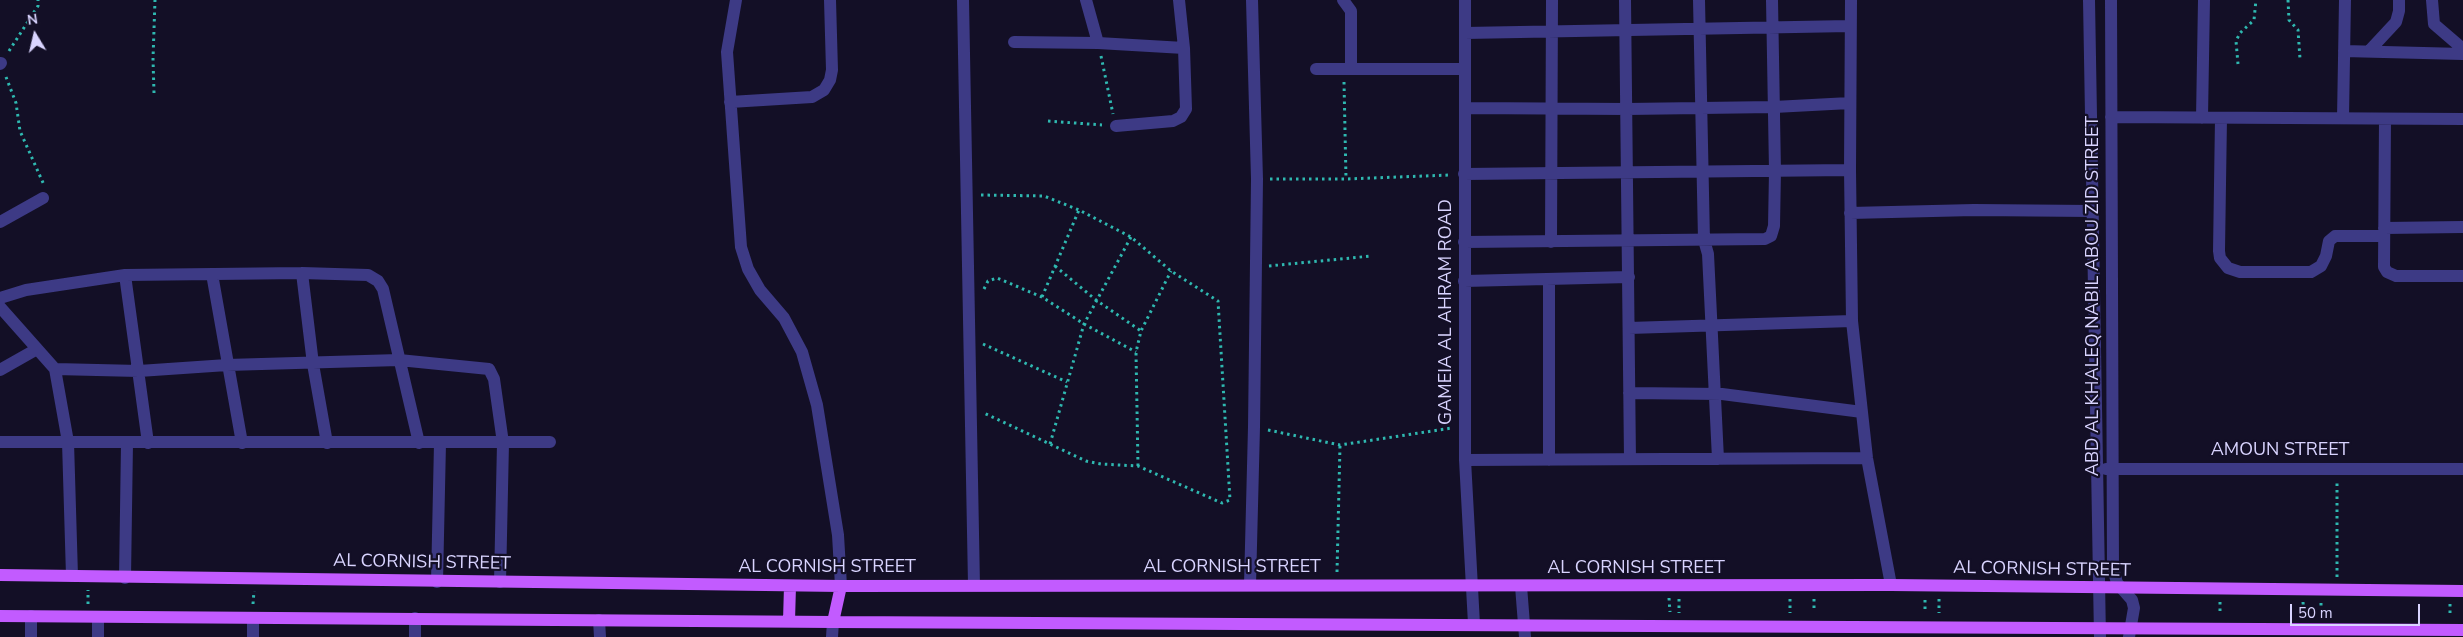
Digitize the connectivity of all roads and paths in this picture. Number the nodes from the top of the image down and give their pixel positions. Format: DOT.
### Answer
graph roads {
  1 [pos="38,0"];
  2 [pos="155,0"];
  3 [pos="736,0"];
  4 [pos="830,0"];
  5 [pos="963,0"];
  6 [pos="1086,0"];
  7 [pos="1179,0"];
  8 [pos="1252,0"];
  9 [pos="1343,0"];
  10 [pos="1465,0"];
  11 [pos="1552,0"];
  12 [pos="1625,0"];
  13 [pos="1699,0"];
  14 [pos="1772,0"];
  15 [pos="1851,0"];
  16 [pos="2089,0"];
  17 [pos="2111,0"];
  18 [pos="2204,0"];
  19 [pos="2256,0"];
  20 [pos="2288,0"];
  21 [pos="2345,0"];
  22 [pos="2399,0"];
  23 [pos="2432,0"];
  24 [pos="1850,26"];
  25 [pos="1772,27"];
  26 [pos="1700,28"];
  27 [pos="1626,30"];
  28 [pos="1552,31"];
  29 [pos="1465,33"];
  30 [pos="1014,42"];
  31 [pos="1098,43"];
  32 [pos="1184,48"];
  33 [pos="2463,49"];
  34 [pos="2344,51"];
  35 [pos="2369,52"];
  36 [pos="2463,54"];
  37 [pos="2300,59"];
  38 [pos="1,63"];
  39 [pos="2238,64"];
  40 [pos="1316,69"];
  41 [pos="1348,69"];
  42 [pos="1464,69"];
  43 [pos="154,93"];
  44 [pos="730,102"];
  45 [pos="1850,103"];
  46 [pos="1774,107"];
  47 [pos="1465,108"];
  48 [pos="1552,108"];
  49 [pos="1701,108"];
  50 [pos="1627,109"];
  51 [pos="2202,118"];
  52 [pos="2220,118"];
  53 [pos="2343,118"];
  54 [pos="2385,119"];
  55 [pos="2463,119"];
  56 [pos="1048,121"];
  57 [pos="2111,122"];
  58 [pos="1116,126"];
  59 [pos="2091,126"];
  60 [pos="1850,170"];
  61 [pos="1775,171"];
  62 [pos="1628,172"];
  63 [pos="1702,172"];
  64 [pos="1552,173"];
  65 [pos="1464,174"];
  66 [pos="1256,179"];
  67 [pos="1346,179"];
  68 [pos="967,194"];
  69 [pos="43,198"];
  70 [pos="1079,210"];
  71 [pos="2092,211"];
  72 [pos="1850,213"];
  73 [pos="0,222"];
  74 [pos="2463,227"];
  75 [pos="2384,232"];
  76 [pos="1131,237"];
  77 [pos="1704,240"];
  78 [pos="1628,241"];
  79 [pos="1464,242"];
  80 [pos="1551,242"];
  81 [pos="1371,256"];
  82 [pos="1055,266"];
  83 [pos="1256,268"];
  84 [pos="1171,271"];
  85 [pos="302,273"];
  86 [pos="125,274"];
  87 [pos="212,274"];
  88 [pos="2463,276"];
  89 [pos="1629,277"];
  90 [pos="2093,278"];
  91 [pos="2110,278"];
  92 [pos="1548,279"];
  93 [pos="1464,281"];
  94 [pos="983,296"];
  95 [pos="1042,297"];
  96 [pos="0,298"];
  97 [pos="1096,300"];
  98 [pos="0,307"];
  99 [pos="1852,321"];
  100 [pos="1084,324"];
  101 [pos="1712,325"];
  102 [pos="1629,328"];
  103 [pos="1140,331"];
  104 [pos="976,340"];
  105 [pos="37,349"];
  106 [pos="1136,352"];
  107 [pos="399,360"];
  108 [pos="313,364"];
  109 [pos="226,365"];
  110 [pos="55,369"];
  111 [pos="0,370"];
  112 [pos="139,371"];
  113 [pos="1067,382"];
  114 [pos="1630,393"];
  115 [pos="1715,394"];
  116 [pos="982,412"];
  117 [pos="1862,412"];
  118 [pos="1465,426"];
  119 [pos="1254,427"];
  120 [pos="0,442"];
  121 [pos="68,442"];
  122 [pos="550,442"];
  123 [pos="127,443"];
  124 [pos="148,443"];
  125 [pos="242,443"];
  126 [pos="327,443"];
  127 [pos="418,443"];
  128 [pos="440,443"];
  129 [pos="503,443"];
  130 [pos="1050,444"];
  131 [pos="1340,445"];
  132 [pos="1868,458"];
  133 [pos="1630,459"];
  134 [pos="1718,459"];
  135 [pos="1465,460"];
  136 [pos="1549,460"];
  137 [pos="1138,466"];
  138 [pos="2096,468"];
  139 [pos="2112,468"];
  140 [pos="2337,469"];
  141 [pos="2463,470"];
  142 [pos="0,575"];
  143 [pos="72,576"];
  144 [pos="88,577"];
  145 [pos="125,578"];
  146 [pos="254,579"];
  147 [pos="437,582"];
  148 [pos="500,582"];
  149 [pos="974,585"];
  150 [pos="1250,585"];
  151 [pos="790,586"];
  152 [pos="841,586"];
  153 [pos="1337,586"];
  154 [pos="1472,586"];
  155 [pos="1521,586"];
  156 [pos="1673,586"];
  157 [pos="1789,586"];
  158 [pos="1813,586"];
  159 [pos="1891,586"];
  160 [pos="1924,586"];
  161 [pos="1938,586"];
  162 [pos="2122,588"];
  163 [pos="2100,589"];
  164 [pos="2219,589"];
  165 [pos="2303,590"];
  166 [pos="2320,590"];
  167 [pos="2337,590"];
  168 [pos="2456,591"];
  169 [pos="0,616"];
  170 [pos="31,616"];
  171 [pos="93,617"];
  172 [pos="253,618"];
  173 [pos="415,618"];
  174 [pos="599,620"];
  175 [pos="789,621"];
  176 [pos="833,622"];
  177 [pos="1474,624"];
  178 [pos="1524,624"];
  179 [pos="1675,625"];
  180 [pos="1791,626"];
  181 [pos="1815,626"];
  182 [pos="1926,627"];
  183 [pos="1940,627"];
  184 [pos="2221,629"];
  185 [pos="2304,629"];
  186 [pos="2322,629"];
  187 [pos="2457,630"];
  188 [pos="2100,632"];
  189 [pos="2129,632"];
  190 [pos="2372,633"];
  191 [pos="31,637"];
  192 [pos="98,637"];
  193 [pos="252,637"];
  194 [pos="415,637"];
  195 [pos="600,637"];
  196 [pos="832,637"];
  197 [pos="1525,637"];
  1 -- 38 [label="path"];
  2 -- 43 [label="path"];
  3 -- 44 [label="street"];
  4 -- 44 [label="street"];
  5 -- 68 [label="street"];
  6 -- 31 [label="street"];
  7 -- 32 [label="street"];
  8 -- 66 [label="street"];
  9 -- 41 [label="street"];
  10 -- 29 [label="street, GAMEIA AL AHRAM ROAD"];
  11 -- 28 [label="street"];
  12 -- 27 [label="street"];
  13 -- 26 [label="street"];
  14 -- 25 [label="street"];
  15 -- 24 [label="street"];
  16 -- 59 [label="street, ABD AL KHALEQ NABIL ABOU ZID STREET"];
  17 -- 57 [label="street, ABD AL KHALEQ NABIL ABOU ZID STREET"];
  18 -- 51 [label="street"];
  19 -- 39 [label="path"];
  20 -- 37 [label="path"];
  21 -- 34 [label="street"];
  22 -- 35 [label="street"];
  23 -- 33 [label="street"];
  24 -- 25 [label="street"];
  24 -- 45 [label="street"];
  25 -- 26 [label="street"];
  25 -- 46 [label="street"];
  26 -- 27 [label="street"];
  26 -- 49 [label="street"];
  27 -- 28 [label="street"];
  27 -- 50 [label="street"];
  28 -- 29 [label="street"];
  28 -- 48 [label="street"];
  29 -- 42 [label="street, GAMEIA AL AHRAM ROAD"];
  30 -- 31 [label="street"];
  31 -- 32 [label="street"];
  31 -- 58 [label="path"];
  32 -- 58 [label="street"];
  34 -- 35 [label="street"];
  34 -- 53 [label="street"];
  35 -- 36 [label="street"];
  38 -- 69 [label="path"];
  40 -- 41 [label="street"];
  41 -- 42 [label="street"];
  41 -- 67 [label="path"];
  42 -- 47 [label="street, GAMEIA AL AHRAM ROAD"];
  44 -- 152 [label="street"];
  45 -- 46 [label="street"];
  45 -- 60 [label="street"];
  46 -- 49 [label="street"];
  46 -- 61 [label="street"];
  47 -- 48 [label="street"];
  47 -- 65 [label="street, GAMEIA AL AHRAM ROAD"];
  48 -- 50 [label="street"];
  48 -- 64 [label="street"];
  49 -- 50 [label="street"];
  49 -- 63 [label="street"];
  50 -- 62 [label="street"];
  51 -- 52 [label="street"];
  51 -- 57 [label="street"];
  52 -- 53 [label="street"];
  52 -- 75 [label="street"];
  53 -- 54 [label="street"];
  54 -- 55 [label="street"];
  54 -- 75 [label="street"];
  56 -- 58 [label="path"];
  57 -- 59 [label="street"];
  57 -- 91 [label="street, ABD AL KHALEQ NABIL ABOU ZID STREET"];
  59 -- 71 [label="street, ABD AL KHALEQ NABIL ABOU ZID STREET"];
  60 -- 61 [label="street"];
  60 -- 72 [label="street"];
  61 -- 63 [label="street"];
  61 -- 77 [label="street"];
  62 -- 63 [label="street"];
  62 -- 64 [label="street"];
  62 -- 78 [label="street"];
  63 -- 77 [label="street"];
  64 -- 65 [label="street"];
  64 -- 80 [label="street"];
  65 -- 67 [label="path"];
  65 -- 79 [label="street, GAMEIA AL AHRAM ROAD"];
  66 -- 67 [label="path"];
  66 -- 83 [label="street"];
  68 -- 70 [label="path"];
  68 -- 149 [label="street"];
  69 -- 73 [label="street"];
  70 -- 76 [label="path"];
  70 -- 82 [label="path"];
  71 -- 72 [label="street"];
  71 -- 90 [label="street, ABD AL KHALEQ NABIL ABOU ZID STREET"];
  72 -- 99 [label="street"];
  74 -- 75 [label="street"];
  75 -- 88 [label="street"];
  76 -- 84 [label="path"];
  76 -- 97 [label="path"];
  77 -- 78 [label="street"];
  77 -- 101 [label="street"];
  78 -- 80 [label="street"];
  78 -- 89 [label="street"];
  79 -- 80 [label="street"];
  79 -- 93 [label="street, GAMEIA AL AHRAM ROAD"];
  81 -- 83 [label="path"];
  82 -- 95 [label="path"];
  82 -- 97 [label="path"];
  83 -- 119 [label="street"];
  84 -- 103 [label="path"];
  84 -- 137 [label="path"];
  85 -- 87 [label="street"];
  85 -- 107 [label="street"];
  85 -- 108 [label="street"];
  86 -- 87 [label="street"];
  86 -- 96 [label="street"];
  86 -- 112 [label="street"];
  87 -- 109 [label="street"];
  89 -- 92 [label="street"];
  89 -- 102 [label="street"];
  90 -- 91 [label="street"];
  90 -- 138 [label="street, ABD AL KHALEQ NABIL ABOU ZID STREET"];
  91 -- 139 [label="street, ABD AL KHALEQ NABIL ABOU ZID STREET"];
  92 -- 93 [label="street"];
  92 -- 136 [label="street"];
  93 -- 118 [label="street, GAMEIA AL AHRAM ROAD"];
  94 -- 95 [label="path"];
  95 -- 100 [label="path"];
  97 -- 100 [label="path"];
  97 -- 103 [label="path"];
  98 -- 105 [label="street"];
  99 -- 101 [label="street"];
  99 -- 117 [label="street"];
  100 -- 106 [label="path"];
  100 -- 113 [label="path"];
  101 -- 102 [label="street"];
  101 -- 115 [label="street"];
  102 -- 114 [label="street"];
  103 -- 106 [label="path"];
  104 -- 113 [label="path"];
  105 -- 110 [label="street"];
  105 -- 111 [label="street"];
  106 -- 137 [label="path"];
  107 -- 108 [label="street"];
  107 -- 127 [label="street"];
  107 -- 129 [label="street"];
  108 -- 109 [label="street"];
  108 -- 126 [label="street"];
  109 -- 112 [label="street"];
  109 -- 125 [label="street"];
  110 -- 112 [label="street"];
  110 -- 121 [label="street"];
  112 -- 124 [label="street"];
  113 -- 130 [label="path"];
  114 -- 115 [label="street"];
  114 -- 133 [label="street"];
  115 -- 117 [label="street"];
  115 -- 134 [label="street"];
  116 -- 130 [label="path"];
  117 -- 132 [label="street"];
  118 -- 131 [label="path"];
  118 -- 135 [label="street, GAMEIA AL AHRAM ROAD"];
  119 -- 131 [label="path"];
  119 -- 150 [label="street"];
  120 -- 121 [label="street"];
  121 -- 123 [label="street"];
  121 -- 143 [label="street"];
  122 -- 129 [label="street"];
  123 -- 124 [label="street"];
  123 -- 145 [label="street"];
  124 -- 125 [label="street"];
  125 -- 126 [label="street"];
  126 -- 127 [label="street"];
  127 -- 128 [label="street"];
  128 -- 129 [label="street"];
  128 -- 147 [label="street"];
  129 -- 148 [label="street"];
  130 -- 137 [label="path"];
  131 -- 153 [label="path"];
  132 -- 134 [label="street"];
  132 -- 159 [label="street"];
  133 -- 134 [label="street"];
  133 -- 136 [label="street"];
  135 -- 136 [label="street"];
  135 -- 154 [label="street, GAMEIA AL AHRAM ROAD"];
  138 -- 139 [label="street, AMOUN STREET"];
  138 -- 163 [label="street, ABD AL KHALEQ NABIL ABOU ZID STREET"];
  139 -- 140 [label="street, AMOUN STREET"];
  139 -- 162 [label="street, ABD AL KHALEQ NABIL ABOU ZID STREET"];
  140 -- 141 [label="street, AMOUN STREET"];
  140 -- 167 [label="path"];
  142 -- 143 [label="main road, AL CORNISH STREET"];
  143 -- 144 [label="main road, AL CORNISH STREET"];
  144 -- 145 [label="main road, AL CORNISH STREET"];
  144 -- 171 [label="path"];
  145 -- 146 [label="main road, AL CORNISH STREET"];
  146 -- 147 [label="main road, AL CORNISH STREET"];
  146 -- 172 [label="path"];
  147 -- 148 [label="main road, AL CORNISH STREET"];
  148 -- 151 [label="main road, AL CORNISH STREET"];
  149 -- 150 [label="main road, AL CORNISH STREET"];
  149 -- 152 [label="main road, AL CORNISH STREET"];
  150 -- 153 [label="main road, AL CORNISH STREET"];
  151 -- 152 [label="main road, AL CORNISH STREET"];
  151 -- 175 [label="main road"];
  152 -- 176 [label="main road"];
  153 -- 154 [label="main road, AL CORNISH STREET"];
  154 -- 155 [label="main road, AL CORNISH STREET"];
  154 -- 177 [label="street, GAMEIA AL AHRAM ROAD"];
  155 -- 156 [label="main road, AL CORNISH STREET"];
  155 -- 178 [label="street"];
  156 -- 157 [label="main road, AL CORNISH STREET"];
  156 -- 179 [label="path"];
  156 -- 179 [label="path"];
  157 -- 158 [label="main road, AL CORNISH STREET"];
  157 -- 180 [label="path"];
  158 -- 159 [label="main road, AL CORNISH STREET"];
  158 -- 181 [label="path"];
  159 -- 160 [label="main road, AL CORNISH STREET"];
  160 -- 161 [label="main road, AL CORNISH STREET"];
  160 -- 182 [label="path"];
  161 -- 163 [label="main road, AL CORNISH STREET"];
  161 -- 183 [label="path"];
  162 -- 163 [label="main road, AL CORNISH STREET"];
  162 -- 164 [label="main road, AL CORNISH STREET"];
  162 -- 189 [label="street, ABD AL KHALEQ NABIL ABOU ZID STREET"];
  163 -- 188 [label="street, ABD AL KHALEQ NABIL ABOU ZID STREET"];
  164 -- 165 [label="main road, AL CORNISH STREET"];
  164 -- 184 [label="path"];
  165 -- 166 [label="main road, AL CORNISH STREET"];
  165 -- 185 [label="path"];
  166 -- 167 [label="main road, AL CORNISH STREET"];
  166 -- 186 [label="path"];
  167 -- 168 [label="main road, AL CORNISH STREET"];
  168 -- 187 [label="path"];
  169 -- 170 [label="main road"];
  170 -- 171 [label="main road"];
  170 -- 191 [label="street"];
  171 -- 172 [label="main road"];
  171 -- 192 [label="street"];
  172 -- 173 [label="main road"];
  172 -- 193 [label="street"];
  173 -- 174 [label="main road"];
  173 -- 194 [label="street"];
  174 -- 175 [label="main road"];
  174 -- 195 [label="street"];
  175 -- 176 [label="main road"];
  176 -- 177 [label="main road"];
  176 -- 196 [label="street"];
  177 -- 178 [label="main road"];
  178 -- 179 [label="main road"];
  178 -- 197 [label="street"];
  179 -- 180 [label="main road"];
  180 -- 181 [label="main road"];
  181 -- 182 [label="main road"];
  182 -- 183 [label="main road"];
  183 -- 188 [label="main road"];
  184 -- 185 [label="main road"];
  184 -- 189 [label="main road"];
  185 -- 186 [label="main road"];
  186 -- 190 [label="main road"];
  187 -- 190 [label="main road"];
  188 -- 189 [label="main road"];
}
